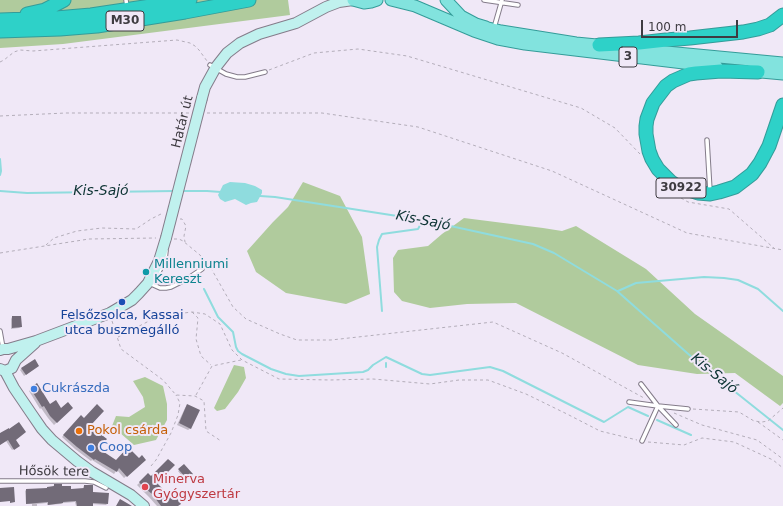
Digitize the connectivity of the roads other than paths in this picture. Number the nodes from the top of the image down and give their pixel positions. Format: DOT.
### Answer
graph roads {
  1 [pos="64,0"];
  2 [pos="190,0"];
  3 [pos="248,0"];
  4 [pos="353,0"];
  5 [pos="377,0"];
  6 [pos="391,0"];
  7 [pos="416,0"];
  8 [pos="446,0"];
  9 [pos="484,0"];
  10 [pos="502,2"];
  11 [pos="328,3"];
  12 [pos="127,5"];
  13 [pos="518,5"];
  14 [pos="783,15"];
  15 [pos="0,19"];
  16 [pos="493,29"];
  17 [pos="0,31"];
  18 [pos="599,46"];
  19 [pos="783,63"];
  20 [pos="213,66"];
  21 [pos="265,72"];
  22 [pos="758,72"];
  23 [pos="783,74"];
  24 [pos="783,105"];
  25 [pos="706,140"];
  26 [pos="710,194"];
  27 [pos="164,240"];
  28 [pos="202,269"];
  29 [pos="148,281"];
  30 [pos="0,331"];
  31 [pos="36,341"];
  32 [pos="4,350"];
  33 [pos="15,363"];
  34 [pos="2,370"];
  35 [pos="641,384"];
  36 [pos="14,388"];
  37 [pos="630,402"];
  38 [pos="658,406"];
  39 [pos="688,409"];
  40 [pos="676,425"];
  41 [pos="642,441"];
  42 [pos="0,481"];
  43 [pos="106,488"];
  44 [pos="144,506"];
  1 -- 15 [label="highway"];
  2 -- 12 [label="highway, M30"];
  3 -- 17 [label="highway, M30"];
  4 -- 5 [label="main road"];
  4 -- 11 [label="main road, Határ út"];
  6 -- 22 [label="main road, 3"];
  7 -- 16 [label="main road, 3"];
  8 -- 16 [label="main road, 3"];
  9 -- 10 [label="lane"];
  10 -- 13 [label="lane"];
  10 -- 16 [label="lane"];
  11 -- 20 [label="main road, Határ út"];
  12 -- 15 [label="highway, M30"];
  14 -- 18 [label="highway"];
  16 -- 18 [label="main road, 3"];
  18 -- 19 [label="main road, 3"];
  20 -- 21 [label="lane"];
  20 -- 27 [label="main road, Határ út, bridge"];
  22 -- 23 [label="main road, 3"];
  22 -- 26 [label="highway, 30922"];
  24 -- 26 [label="highway, 30922"];
  25 -- 26 [label="lane"];
  27 -- 29 [label="main road, Határ út"];
  27 -- 29 [label="lane"];
  28 -- 29 [label="lane"];
  29 -- 31 [label="main road, Határ út"];
  30 -- 32 [label="lane"];
  31 -- 32 [label="main road"];
  31 -- 33 [label="main road"];
  32 -- 33 [label="main road"];
  33 -- 34 [label="main road"];
  33 -- 36 [label="main road"];
  34 -- 36 [label="main road"];
  35 -- 38 [label="lane"];
  36 -- 44 [label="main road"];
  37 -- 38 [label="lane"];
  38 -- 39 [label="lane"];
  38 -- 40 [label="lane"];
  38 -- 41 [label="lane"];
  42 -- 43 [label="lane, Hősök tere"];
}
